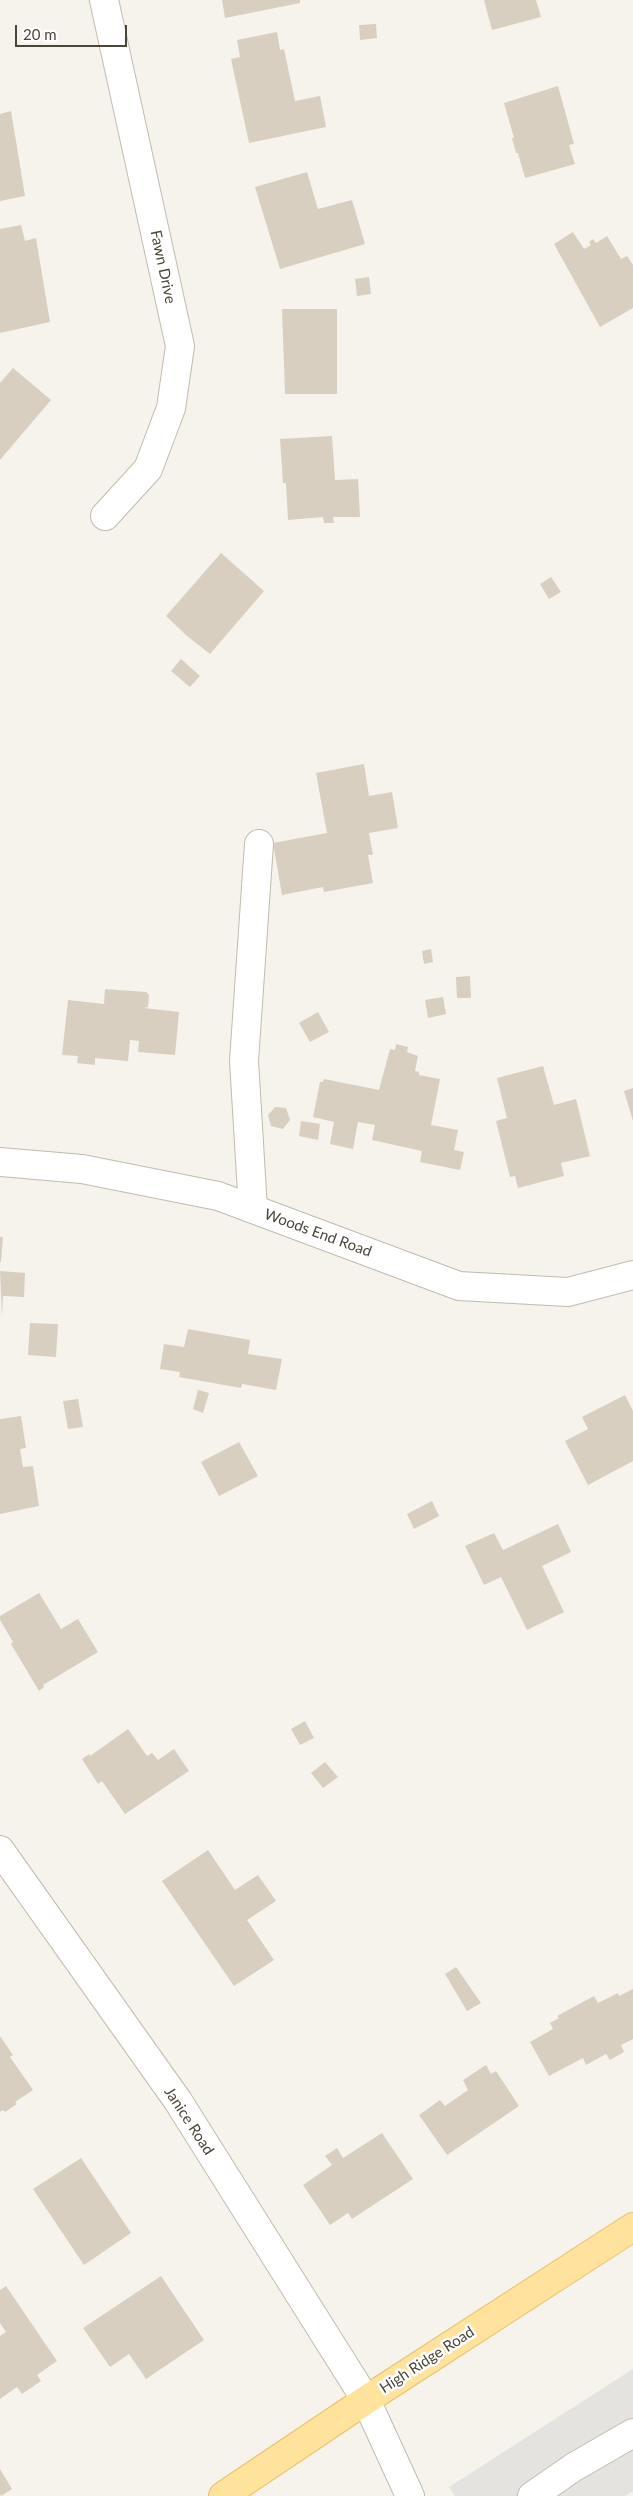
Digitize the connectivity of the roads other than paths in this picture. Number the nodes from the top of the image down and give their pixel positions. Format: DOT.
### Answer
graph roads {
  1 [pos="104,0"];
  2 [pos="105,516"];
  3 [pos="259,844"];
  4 [pos="0,1162"];
  5 [pos="253,1209"];
  6 [pos="633,1275"];
  7 [pos="0,1850"];
  8 [pos="633,2227"];
  9 [pos="366,2400"];
  10 [pos="633,2433"];
  11 [pos="223,2496"];
  12 [pos="410,2496"];
  13 [pos="532,2496"];
  1 -- 2 [label="street, Fawn Drive"];
  3 -- 5 [label="street"];
  4 -- 5 [label="street, Woods End Road"];
  5 -- 6 [label="street, Woods End Road"];
  7 -- 9 [label="street, Janice Road"];
  8 -- 9 [label="main road, High Ridge Road"];
  9 -- 11 [label="main road, High Ridge Road"];
  9 -- 12 [label="street, Janice Road"];
  10 -- 13 [label="street"];
}
